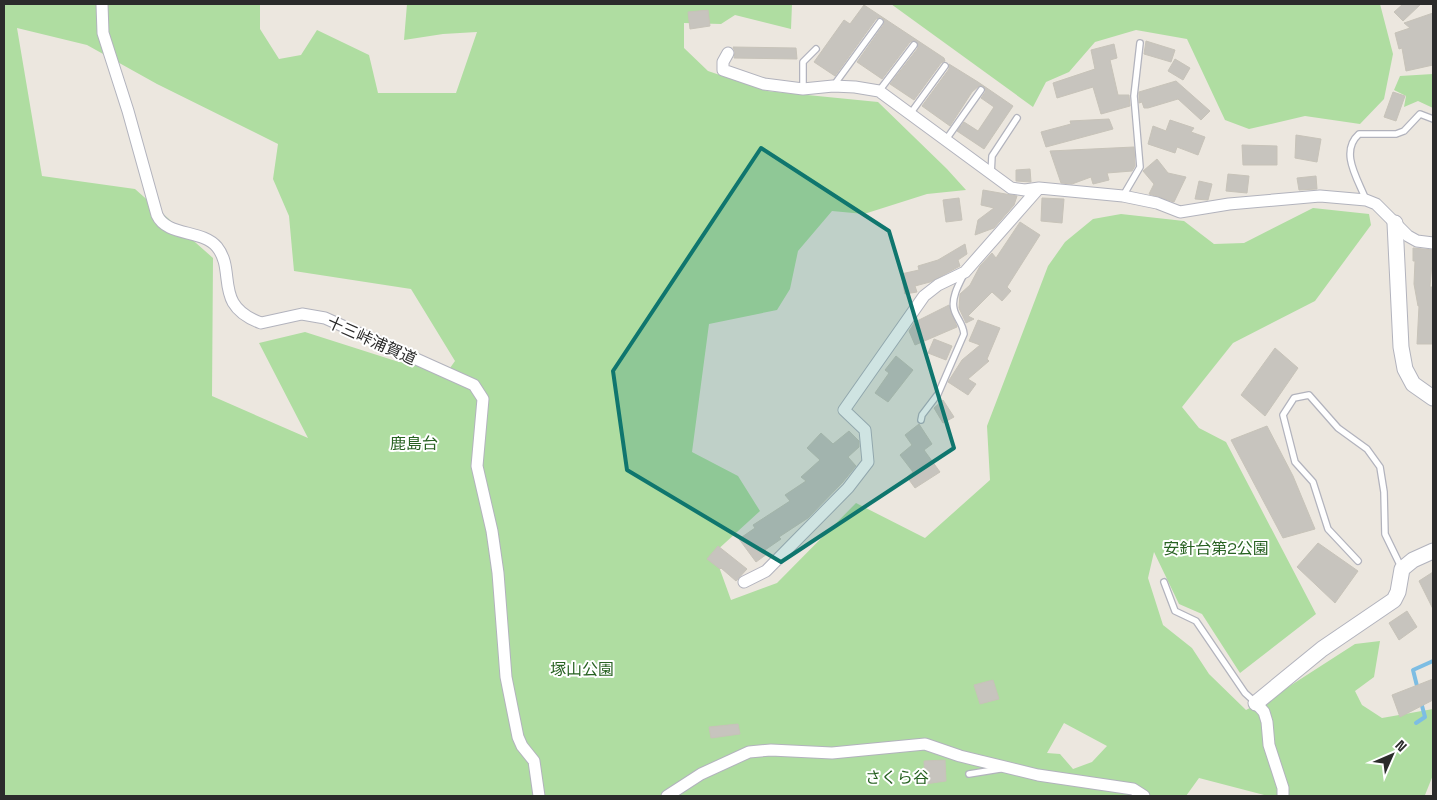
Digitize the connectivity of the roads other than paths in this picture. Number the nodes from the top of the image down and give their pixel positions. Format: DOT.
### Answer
graph roads {
  1 [pos="102,4"];
  2 [pos="880,22"];
  3 [pos="1140,43"];
  4 [pos="914,45"];
  5 [pos="816,49"];
  6 [pos="728,53"];
  7 [pos="945,66"];
  8 [pos="834,86"];
  9 [pos="803,89"];
  10 [pos="981,90"];
  11 [pos="879,91"];
  12 [pos="910,114"];
  13 [pos="1017,118"];
  14 [pos="1433,119"];
  15 [pos="945,141"];
  16 [pos="991,174"];
  17 [pos="1039,188"];
  18 [pos="1123,196"];
  19 [pos="1366,200"];
  20 [pos="1394,222"];
  21 [pos="1433,243"];
  22 [pos="965,272"];
  23 [pos="1433,398"];
  24 [pos="921,420"];
  25 [pos="1433,551"];
  26 [pos="1358,561"];
  27 [pos="1402,569"];
  28 [pos="744,582"];
  29 [pos="1164,582"];
  30 [pos="1256,703"];
  31 [pos="1009,767"];
  32 [pos="969,774"];
  33 [pos="539,796"];
  34 [pos="667,796"];
  35 [pos="1144,796"];
  36 [pos="1283,796"];
  1 -- 33 [label="street, 十三峠浦賀道"];
  2 -- 8 [label="lane"];
  3 -- 18 [label="lane"];
  4 -- 11 [label="lane"];
  5 -- 9 [label="lane"];
  6 -- 9 [label="street"];
  7 -- 12 [label="lane"];
  8 -- 9 [label="street"];
  8 -- 11 [label="street"];
  10 -- 15 [label="lane"];
  11 -- 12 [label="street"];
  12 -- 15 [label="street"];
  13 -- 16 [label="lane"];
  14 -- 19 [label="lane"];
  15 -- 16 [label="street"];
  16 -- 17 [label="street"];
  17 -- 18 [label="street"];
  17 -- 22 [label="street"];
  18 -- 19 [label="street"];
  19 -- 20 [label="street"];
  20 -- 21 [label="street"];
  20 -- 23 [label="street"];
  22 -- 24 [label="lane"];
  22 -- 28 [label="street"];
  25 -- 27 [label="street"];
  26 -- 27 [label="lane"];
  27 -- 30 [label="street"];
  29 -- 30 [label="lane"];
  30 -- 36 [label="street"];
  31 -- 32 [label="lane"];
  31 -- 34 [label="street"];
  31 -- 35 [label="street"];
}
